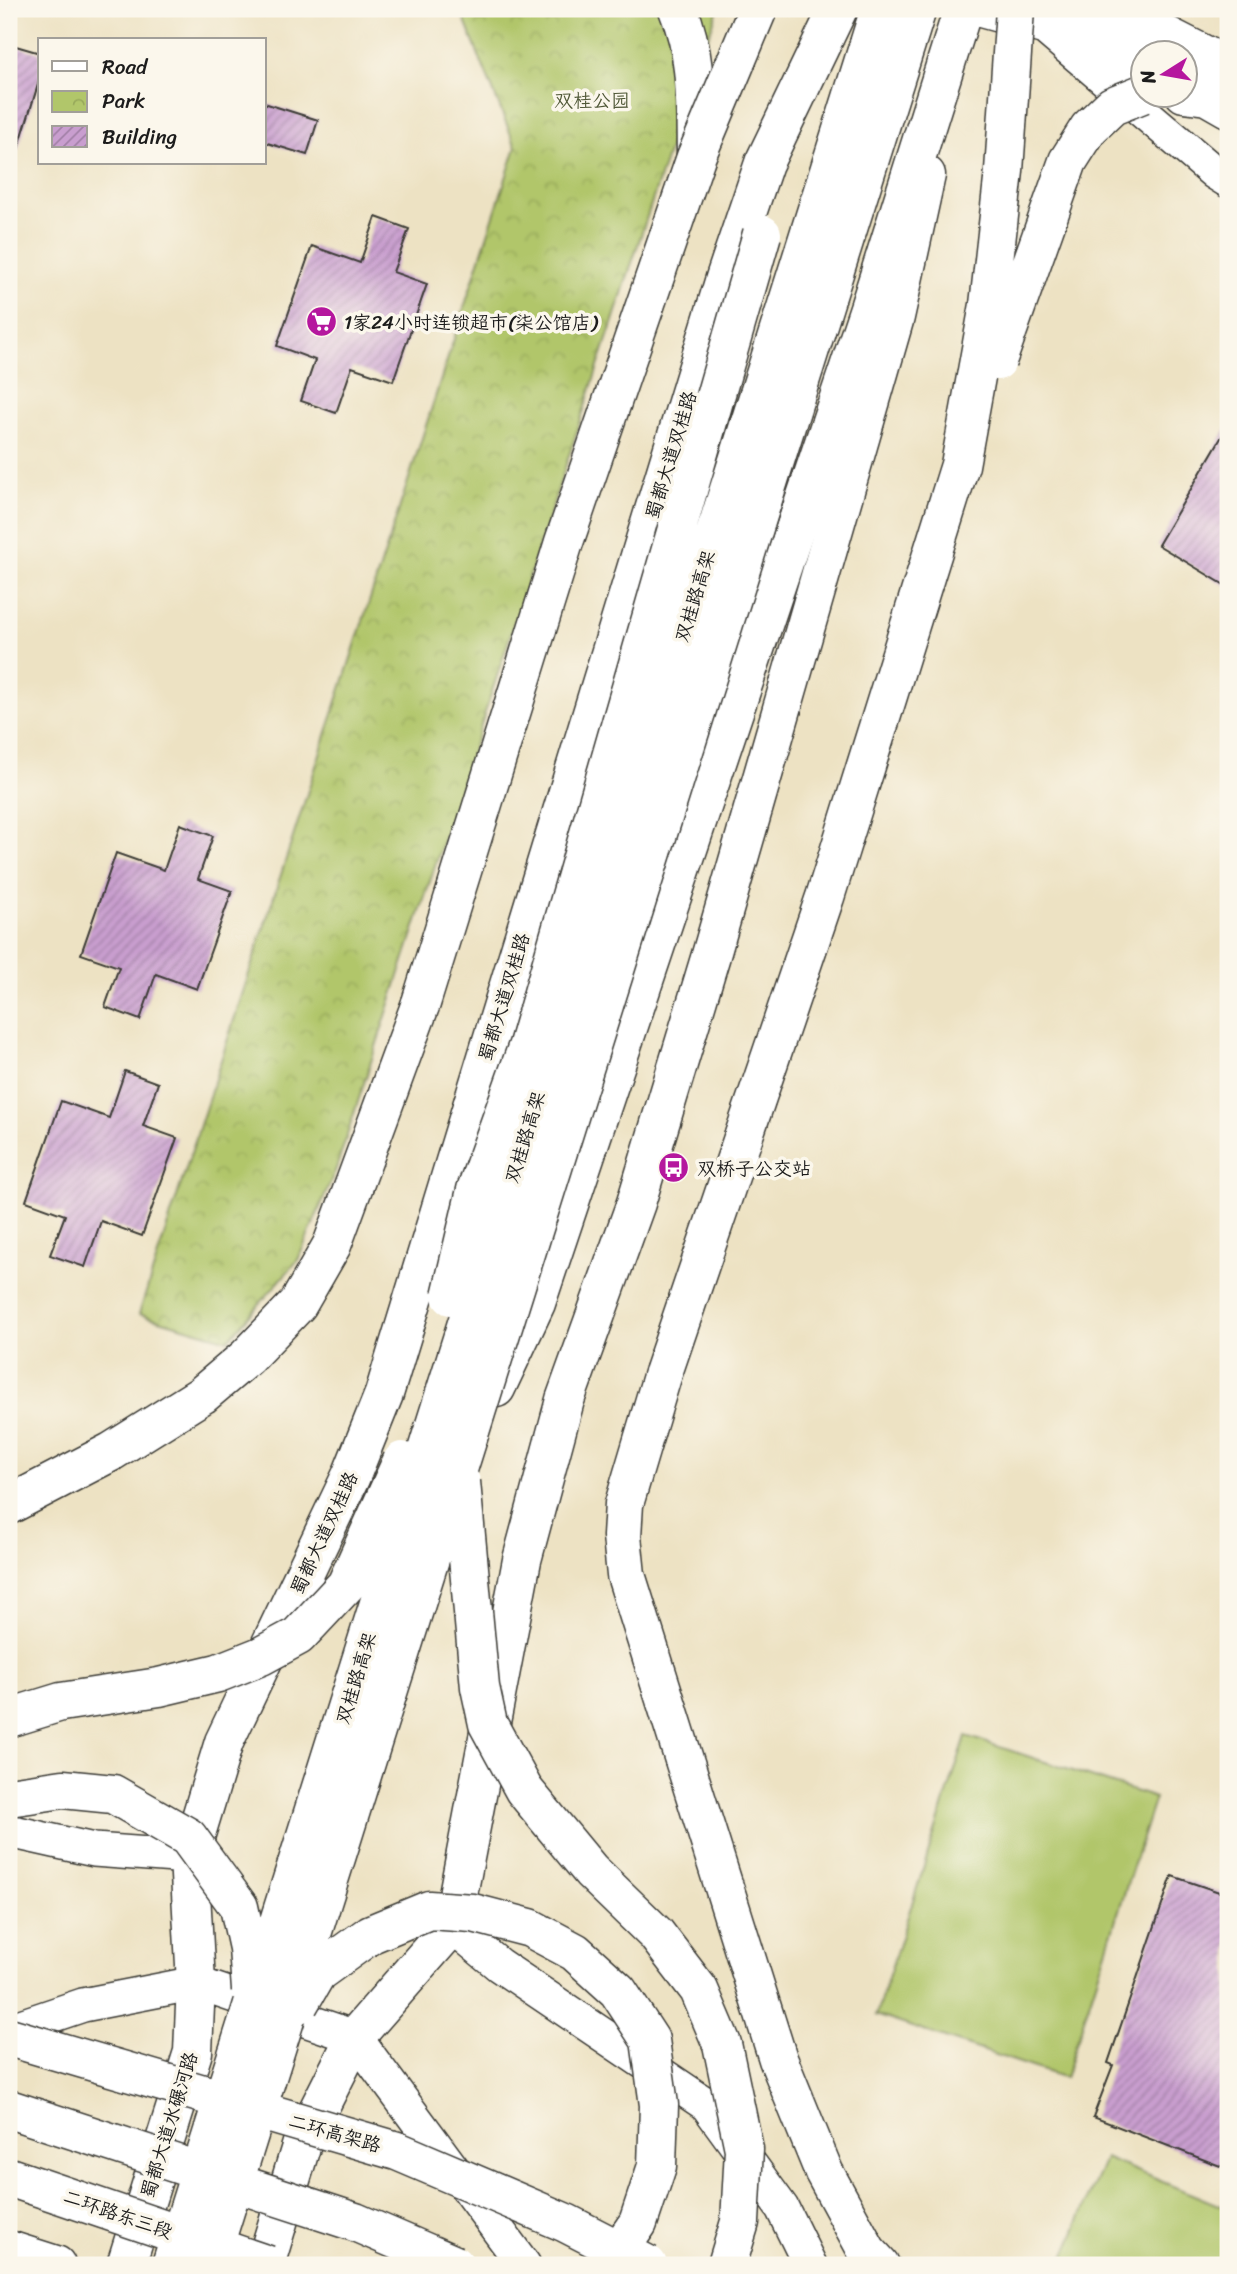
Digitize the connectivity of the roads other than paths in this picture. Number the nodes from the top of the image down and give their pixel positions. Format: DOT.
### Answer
graph roads {
  1 [pos="678,9"];
  2 [pos="758,9"];
  3 [pos="840,9"];
  4 [pos="880,9"];
  5 [pos="917,9"];
  6 [pos="963,9"];
  7 [pos="975,9"];
  8 [pos="1120,9"];
  9 [pos="1044,15"];
  10 [pos="1128,43"];
  11 [pos="1128,63"];
  12 [pos="1228,64"];
  13 [pos="1198,76"];
  14 [pos="1228,93"];
  15 [pos="1198,95"];
  16 [pos="1128,100"];
  17 [pos="1198,103"];
  18 [pos="1228,108"];
  19 [pos="1228,121"];
  20 [pos="696,157"];
  21 [pos="1228,181"];
  22 [pos="960,465"];
  23 [pos="476,1190"];
  24 [pos="435,1425"];
  25 [pos="459,1466"];
  26 [pos="418,1480"];
  27 [pos="9,1505"];
  28 [pos="334,1511"];
  29 [pos="387,1530"];
  30 [pos="519,1577"];
  31 [pos="346,1585"];
  32 [pos="9,1718"];
  33 [pos="9,1797"];
  34 [pos="9,1831"];
  35 [pos="189,1857"];
  36 [pos="452,1926"];
  37 [pos="196,1983"];
  38 [pos="252,2006"];
  39 [pos="9,2030"];
  40 [pos="281,2034"];
  41 [pos="9,2037"];
  42 [pos="355,2038"];
  43 [pos="9,2109"];
  44 [pos="12,2177"];
  45 [pos="9,2250"];
  46 [pos="56,2265"];
  47 [pos="126,2265"];
  48 [pos="171,2265"];
  49 [pos="208,2265"];
  50 [pos="266,2265"];
  51 [pos="455,2265"];
  52 [pos="524,2265"];
  53 [pos="609,2265"];
  54 [pos="648,2265"];
  55 [pos="727,2265"];
  56 [pos="810,2265"];
  57 [pos="880,2265"];
  1 -- 20 [label="main road"];
  2 -- 20 [label="main road, bridge"];
  3 -- 23 [label="main road, bridge"];
  3 -- 28 [label="main road, 蜀都大道双桂路"];
  4 -- 24 [label="main road, 双桂路高架, bridge"];
  5 -- 25 [label="main road, 双桂路高架, bridge"];
  6 -- 25 [label="main road, bridge"];
  6 -- 30 [label="main road"];
  7 -- 9 [label="street"];
  8 -- 12 [label="street"];
  9 -- 10 [label="street"];
  9 -- 11 [label="street"];
  9 -- 21 [label="street"];
  9 -- 22 [label="main road, bridge"];
  13 -- 14 [label="street"];
  15 -- 18 [label="main road"];
  16 -- 22 [label="main road, bridge"];
  17 -- 19 [label="street"];
  20 -- 27 [label="main road, bridge"];
  22 -- 57 [label="main road, bridge"];
  23 -- 24 [label="main road, bridge"];
  23 -- 31 [label="main road, bridge"];
  24 -- 26 [label="main road, 双桂路高架, bridge"];
  25 -- 40 [label="main road, 双桂路高架, bridge"];
  25 -- 55 [label="main road, bridge"];
  26 -- 29 [label="main road, bridge"];
  26 -- 38 [label="main road, 双桂路高架, bridge"];
  28 -- 29 [label="main road"];
  28 -- 35 [label="main road, 蜀都大道双桂路"];
  29 -- 30 [label="main road"];
  29 -- 31 [label="main road, bridge"];
  30 -- 36 [label="main road"];
  31 -- 32 [label="main road, bridge"];
  33 -- 38 [label="main road, bridge"];
  34 -- 35 [label="street"];
  35 -- 37 [label="main road, 蜀都大道双桂路"];
  36 -- 42 [label="main road"];
  36 -- 56 [label="street"];
  37 -- 39 [label="street"];
  37 -- 42 [label="street"];
  37 -- 47 [label="main road, 蜀都大道水碾河路"];
  38 -- 48 [label="main road, 双桂路高架, bridge"];
  40 -- 49 [label="main road, 双桂路高架, bridge"];
  40 -- 53 [label="main road, bridge"];
  41 -- 54 [label="main road, 二环高架路, bridge"];
  42 -- 50 [label="main road"];
  42 -- 52 [label="street"];
  43 -- 51 [label="main road, bridge"];
  44 -- 50 [label="main road, 二环路东三段, bridge"];
  45 -- 46 [label="main road"];
}
